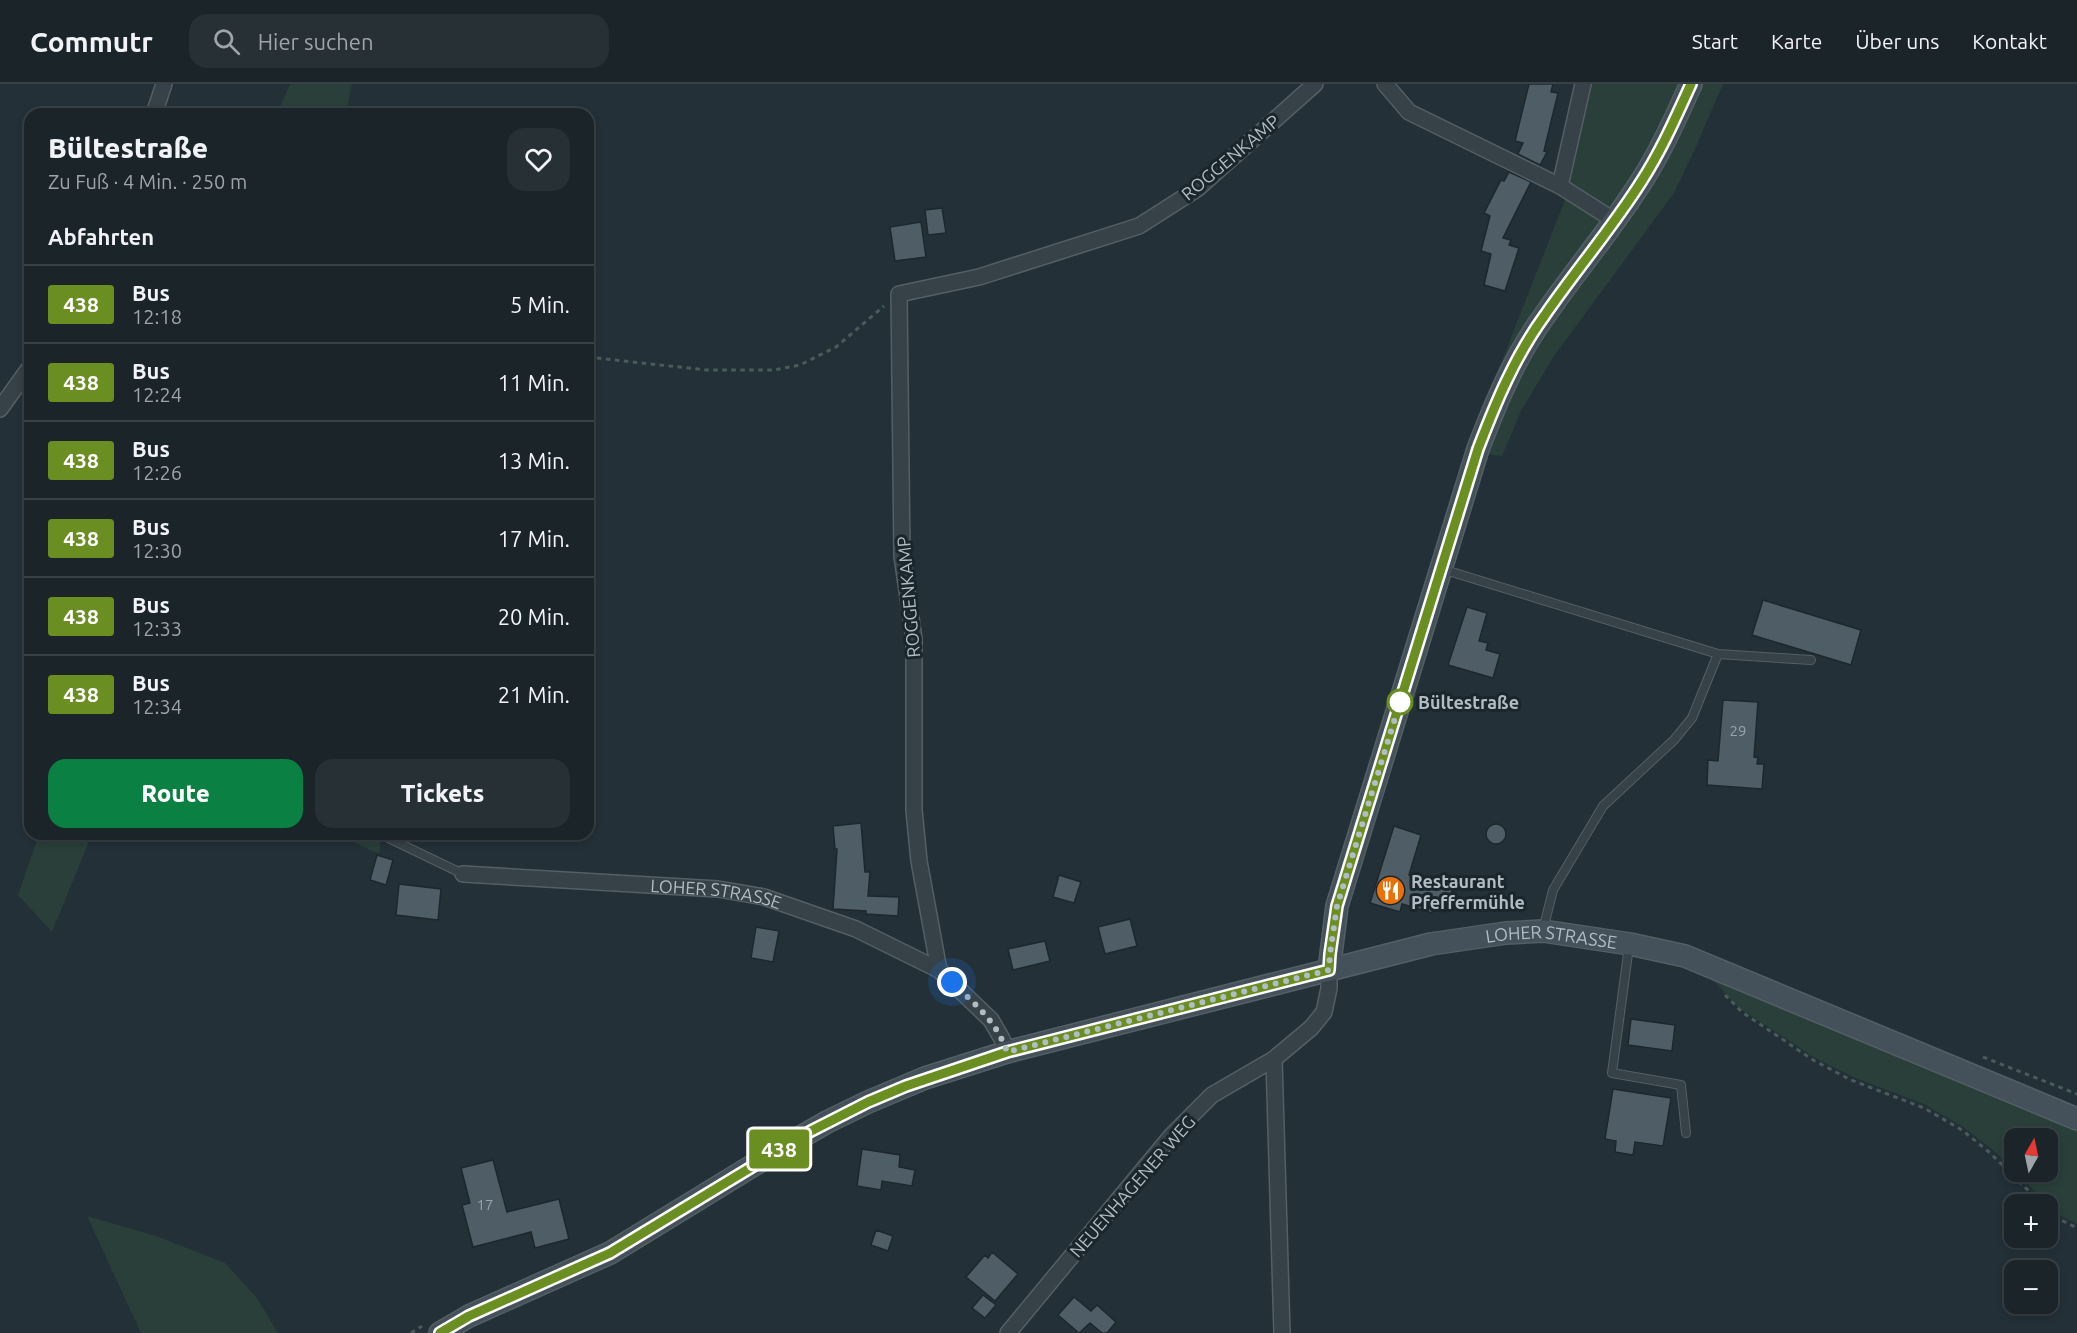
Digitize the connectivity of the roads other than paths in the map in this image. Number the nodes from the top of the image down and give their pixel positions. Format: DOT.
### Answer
graph roads {
  1 [pos="164,84"];
  2 [pos="1315,84"];
  3 [pos="1385,84"];
  4 [pos="1583,84"];
  5 [pos="1691,84"];
  6 [pos="156,108"];
  7 [pos="1560,186"];
  8 [pos="1616,221"];
  9 [pos="24,375"];
  10 [pos="0,409"];
  11 [pos="1441,569"];
  12 [pos="1718,654"];
  13 [pos="1811,660"];
  14 [pos="392,840"];
  15 [pos="463,874"];
  16 [pos="1543,931"];
  17 [pos="1630,944"];
  18 [pos="939,970"];
  19 [pos="1329,970"];
  20 [pos="1007,1052"];
  21 [pos="1274,1059"];
  22 [pos="2077,1119"];
  23 [pos="1686,1133"];
  24 [pos="440,1333"];
  25 [pos="1008,1333"];
  26 [pos="1282,1333"];
  1 -- 6 [label="street"];
  2 -- 18 [label="street, ROGGENKAMP"];
  3 -- 7 [label="street"];
  4 -- 7 [label="street"];
  5 -- 8 [label="street"];
  7 -- 8 [label="street"];
  8 -- 11 [label="street"];
  9 -- 10 [label="street"];
  11 -- 12 [label="lane"];
  11 -- 19 [label="street"];
  12 -- 13 [label="lane"];
  12 -- 16 [label="lane"];
  14 -- 15 [label="lane, LOHER STRASSE"];
  15 -- 18 [label="street, LOHER STRASSE"];
  16 -- 17 [label="street, LOHER STRASSE"];
  16 -- 19 [label="street, LOHER STRASSE"];
  17 -- 22 [label="street, LOHER STRASSE"];
  17 -- 23 [label="lane"];
  18 -- 20 [label="street, LOHER STRASSE"];
  19 -- 20 [label="street, LOHER STRASSE"];
  19 -- 21 [label="street, NEUENHAGENER WEG"];
  20 -- 24 [label="street, LOHER STRASSE"];
  21 -- 25 [label="street, NEUENHAGENER WEG"];
  21 -- 26 [label="street"];
}
